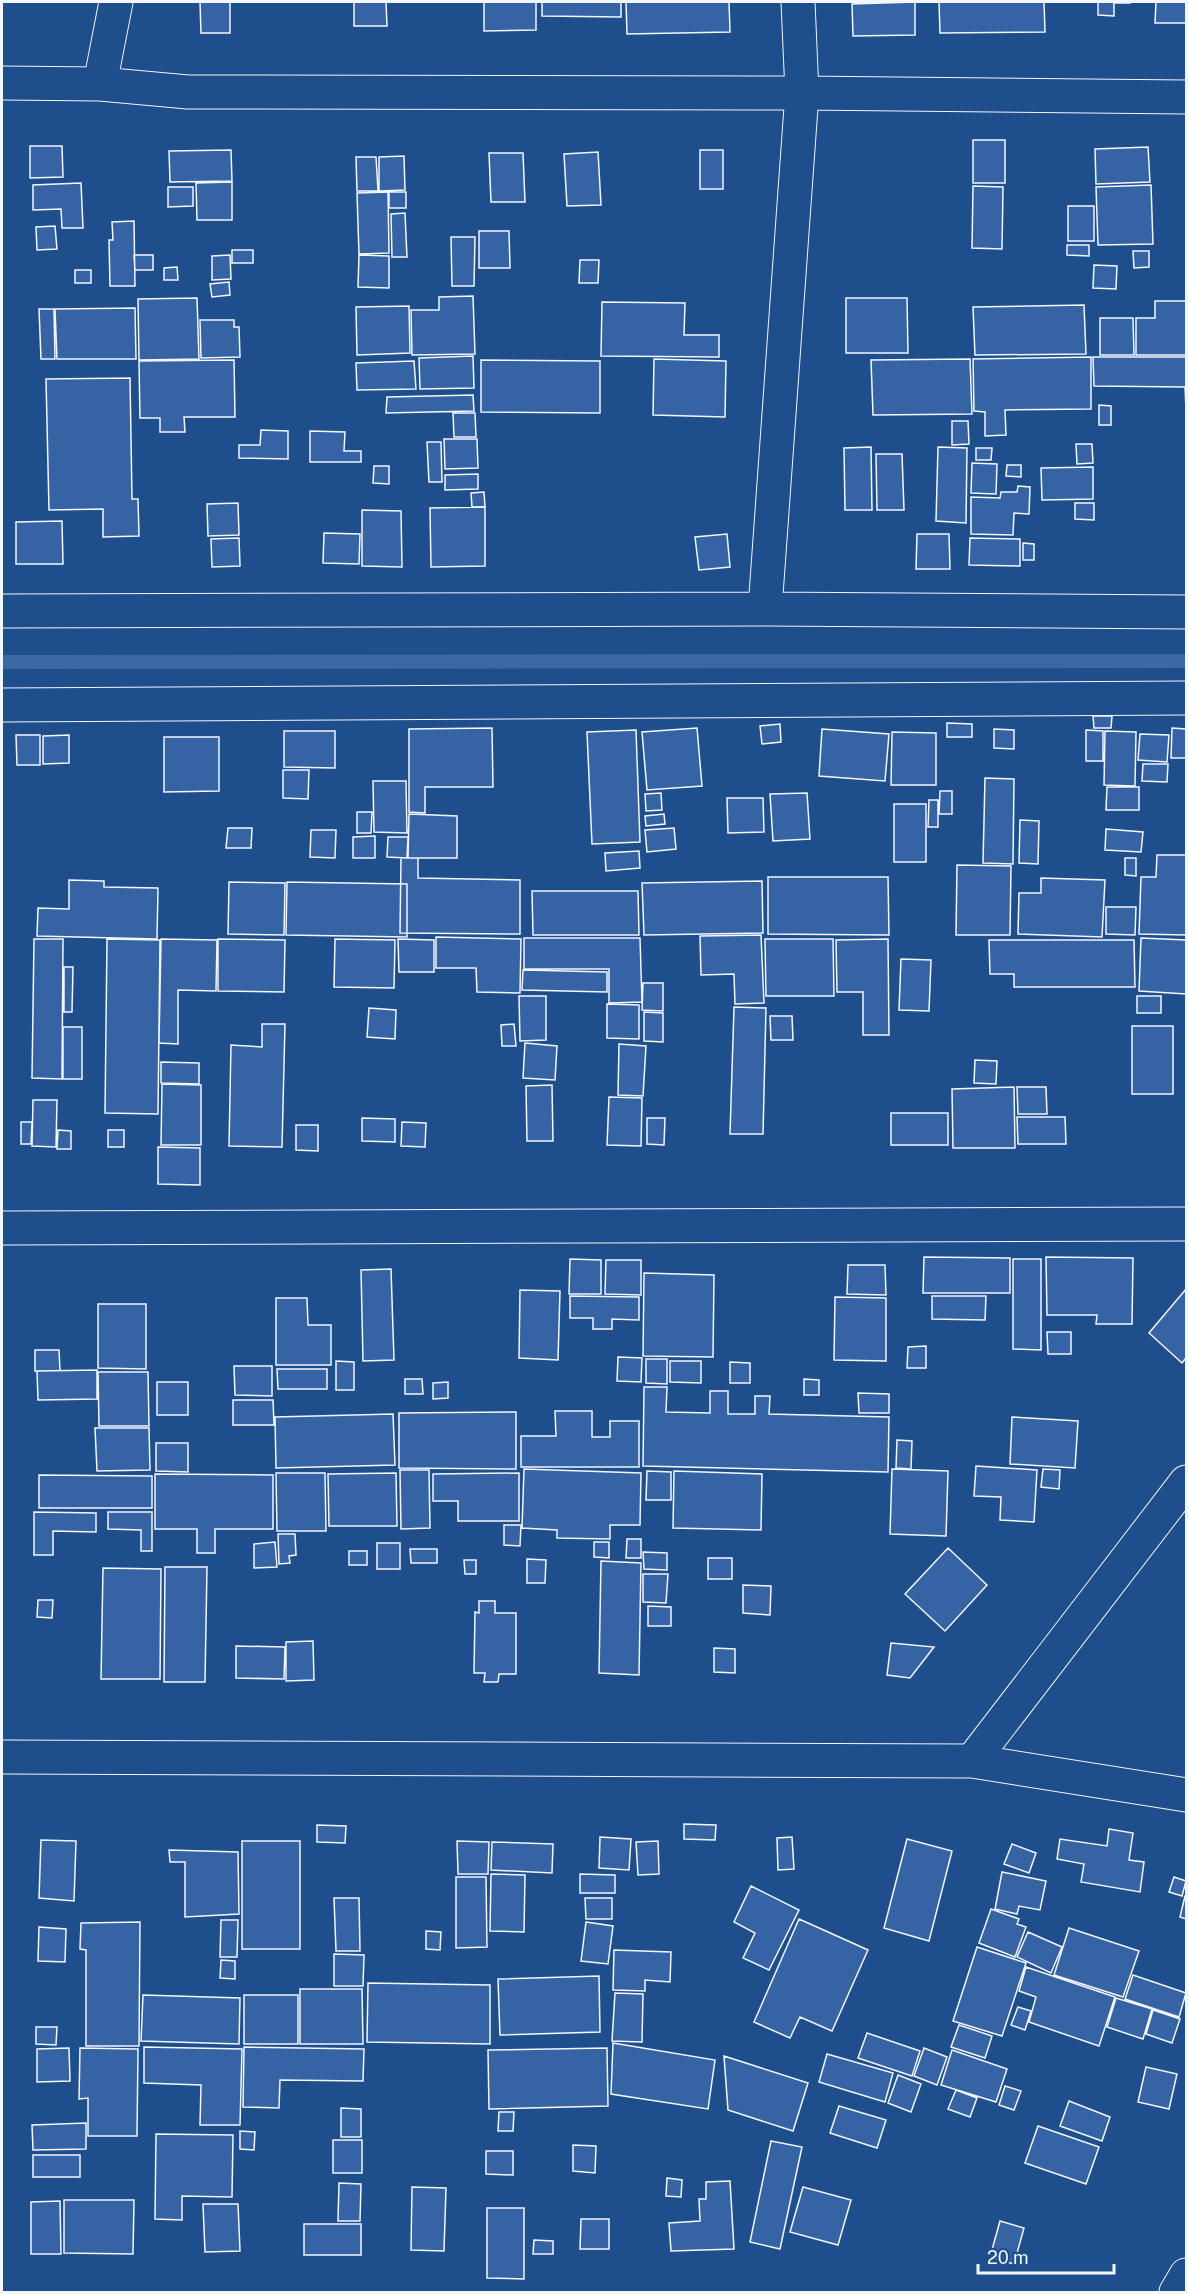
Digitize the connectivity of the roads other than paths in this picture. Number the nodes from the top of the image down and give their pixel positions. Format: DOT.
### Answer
graph roads {
  1 [pos="116,2"];
  2 [pos="798,2"];
  3 [pos="2,82"];
  4 [pos="100,84"];
  5 [pos="802,93"];
  6 [pos="1186,97"];
  7 [pos="765,609"];
  8 [pos="2,611"];
  9 [pos="1186,612"];
  10 [pos="1186,698"];
  11 [pos="2,705"];
  12 [pos="1186,1224"];
  13 [pos="2,1228"];
  14 [pos="1186,1482"];
  15 [pos="2,1757"];
  16 [pos="972,1761"];
  17 [pos="1186,1795"];
  18 [pos="1186,2275"];
  19 [pos="1176,2292"];
  1 -- 4 [label="street"];
  2 -- 5 [label="street"];
  3 -- 4 [label="street"];
  4 -- 5 [label="street"];
  5 -- 6 [label="street"];
  5 -- 7 [label="street"];
  7 -- 8 [label="street"];
  7 -- 9 [label="street"];
  10 -- 11 [label="street"];
  12 -- 13 [label="street"];
  14 -- 16 [label="street"];
  15 -- 16 [label="street"];
  16 -- 17 [label="street"];
  18 -- 19 [label="street"];
}
